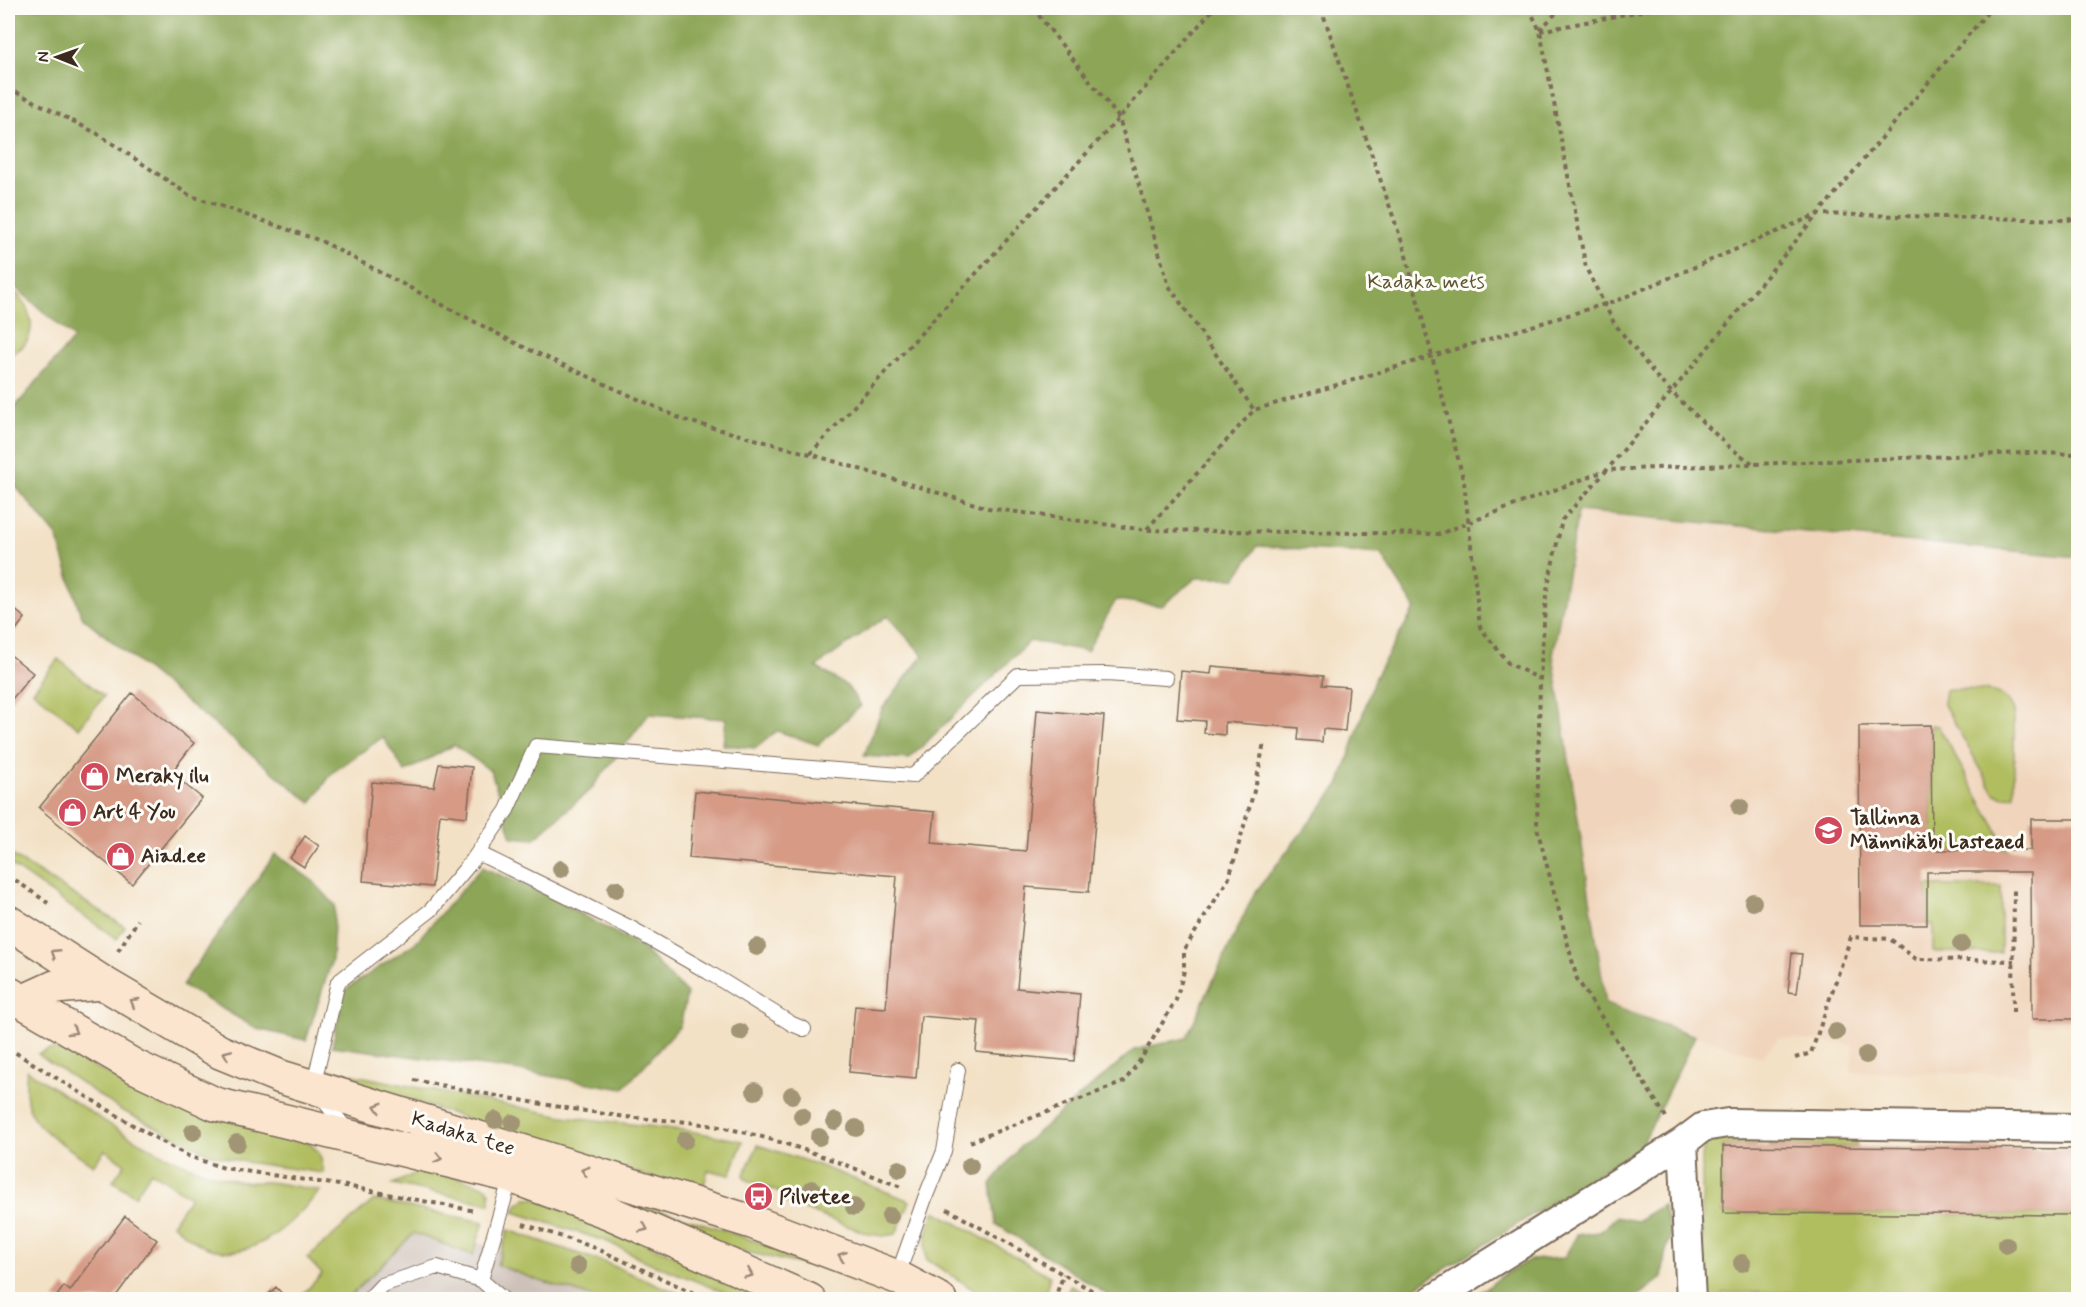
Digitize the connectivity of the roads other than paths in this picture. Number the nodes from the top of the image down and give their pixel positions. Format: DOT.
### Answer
graph roads {
  1 [pos="1166,678"];
  2 [pos="478,853"];
  3 [pos="8,922"];
  4 [pos="103,983"];
  5 [pos="15,997"];
  6 [pos="804,1029"];
  7 [pos="958,1070"];
  8 [pos="313,1087"];
  9 [pos="2079,1128"];
  10 [pos="354,1137"];
  11 [pos="1683,1142"];
  12 [pos="511,1176"];
  13 [pos="481,1280"];
  14 [pos="891,1288"];
  15 [pos="368,1299"];
  16 [pos="504,1299"];
  17 [pos="809,1299"];
  18 [pos="940,1299"];
  19 [pos="1432,1299"];
  20 [pos="1691,1299"];
  1 -- 2 [label="lane"];
  2 -- 6 [label="lane"];
  2 -- 8 [label="lane"];
  4 -- 3 [label="main road, Kadaka tee, one-way"];
  4 -- 5 [label="main road"];
  8 -- 4 [label="main road, Kadaka tee, one-way"];
  5 -- 10 [label="main road, Kadaka tee, one-way"];
  7 -- 14 [label="lane"];
  8 -- 10 [label="lane"];
  14 -- 8 [label="main road, Kadaka tee, one-way"];
  9 -- 11 [label="street"];
  10 -- 12 [label="main road, Kadaka tee, one-way"];
  11 -- 19 [label="street"];
  11 -- 20 [label="street"];
  12 -- 13 [label="lane"];
  12 -- 17 [label="main road, Kadaka tee, one-way"];
  13 -- 15 [label="lane"];
  13 -- 16 [label="lane"];
  14 -- 18 [label="main road, Kadaka tee"];
}
